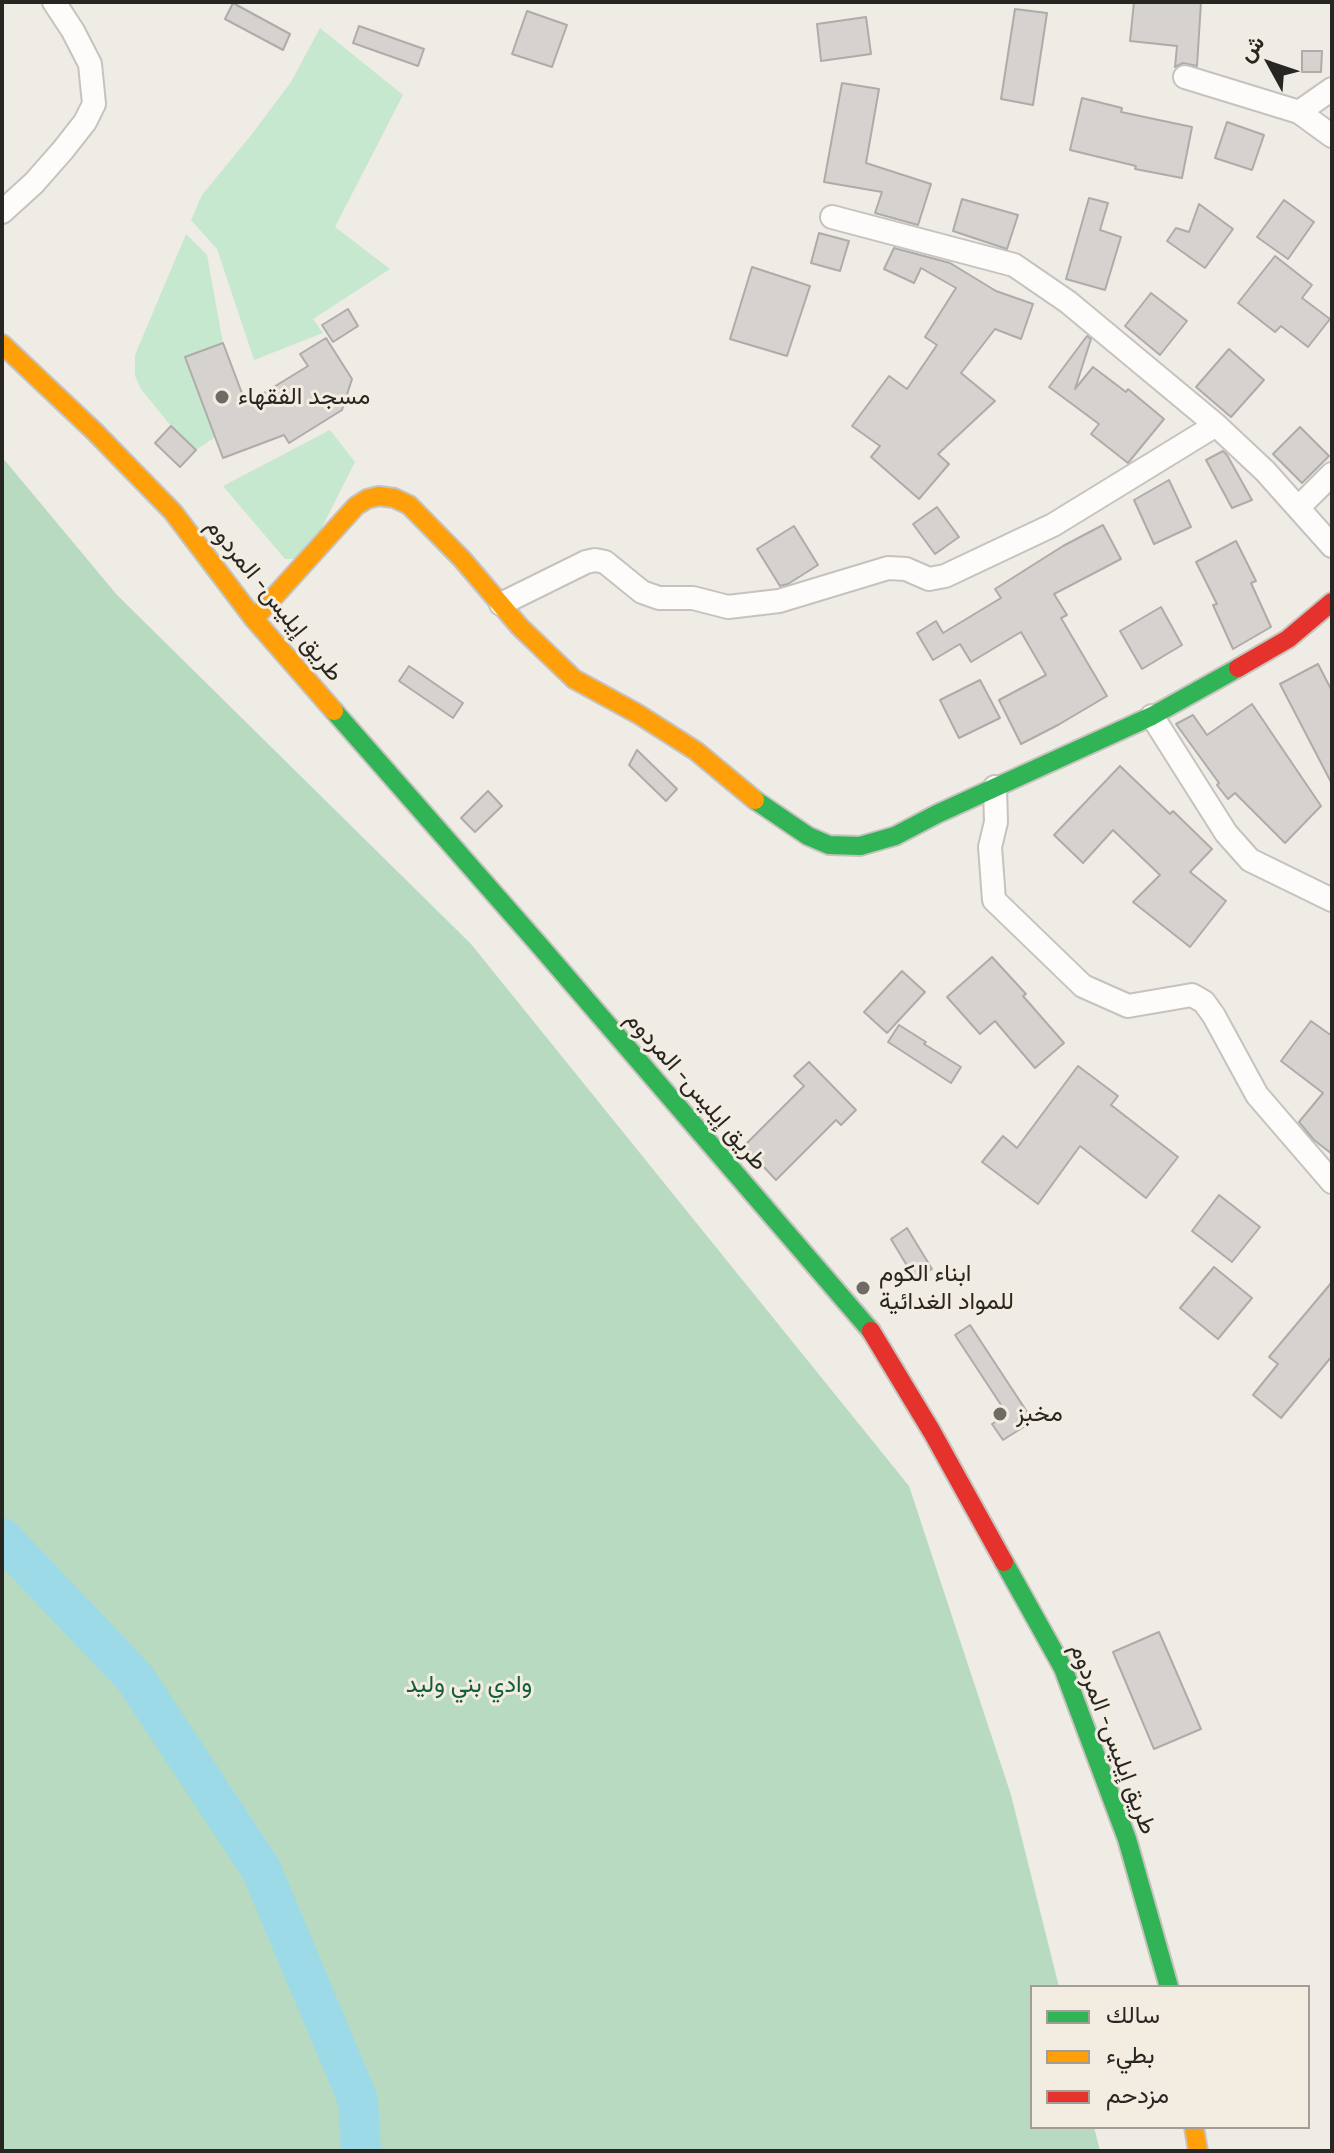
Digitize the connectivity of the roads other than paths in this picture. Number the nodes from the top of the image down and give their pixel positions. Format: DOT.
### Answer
graph roads {
  1 [pos="54,2"];
  2 [pos="1185,77"];
  3 [pos="1332,89"];
  4 [pos="1299,112"];
  5 [pos="1332,136"];
  6 [pos="2,212"];
  7 [pos="832,217"];
  8 [pos="2,344"];
  9 [pos="1216,425"];
  10 [pos="1332,474"];
  11 [pos="1298,508"];
  12 [pos="1332,546"];
  13 [pos="1332,602"];
  14 [pos="501,604"];
  15 [pos="254,619"];
  16 [pos="1152,716"];
  17 [pos="995,787"];
  18 [pos="1332,900"];
  19 [pos="1332,1182"];
  20 [pos="1168,1985"];
  21 [pos="1194,2129"];
  22 [pos="1198,2151"];
  1 -- 6 [label="street"];
  2 -- 4 [label="street"];
  3 -- 4 [label="street"];
  4 -- 5 [label="street"];
  7 -- 9 [label="street"];
  8 -- 15 [label="main road, طريق إيليس- المردوم"];
  9 -- 11 [label="street"];
  9 -- 14 [label="street"];
  10 -- 11 [label="street"];
  11 -- 12 [label="street"];
  13 -- 16 [label="main road"];
  14 -- 15 [label="main road"];
  14 -- 17 [label="main road"];
  15 -- 20 [label="main road, طريق إيليس- المردوم"];
  16 -- 17 [label="main road"];
  16 -- 18 [label="street"];
  17 -- 19 [label="street"];
  21 -- 22 [label="main road"];
}
